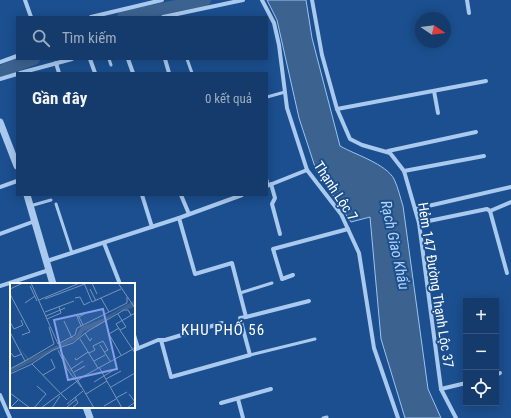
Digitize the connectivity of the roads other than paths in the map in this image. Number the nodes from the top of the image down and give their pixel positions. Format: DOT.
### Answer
graph roads {
  1 [pos="26,0"];
  2 [pos="162,0"];
  3 [pos="243,0"];
  4 [pos="262,0"];
  5 [pos="312,0"];
  6 [pos="468,0"];
  7 [pos="470,13"];
  8 [pos="31,16"];
  9 [pos="95,16"];
  10 [pos="172,16"];
  11 [pos="16,56"];
  12 [pos="68,60"];
  13 [pos="90,60"];
  14 [pos="109,60"];
  15 [pos="128,60"];
  16 [pos="165,60"];
  17 [pos="187,60"];
  18 [pos="0,62"];
  19 [pos="56,63"];
  20 [pos="111,65"];
  21 [pos="24,72"];
  22 [pos="59,72"];
  23 [pos="95,72"];
  24 [pos="133,72"];
  25 [pos="169,72"];
  26 [pos="192,72"];
  27 [pos="16,74"];
  28 [pos="0,79"];
  29 [pos="486,81"];
  30 [pos="434,91"];
  31 [pos="285,92"];
  32 [pos="268,96"];
  33 [pos="337,110"];
  34 [pos="438,113"];
  35 [pos="0,122"];
  36 [pos="476,132"];
  37 [pos="385,151"];
  38 [pos="484,156"];
  39 [pos="16,163"];
  40 [pos="307,170"];
  41 [pos="404,171"];
  42 [pos="16,181"];
  43 [pos="269,184"];
  44 [pos="511,186"];
  45 [pos="0,187"];
  46 [pos="27,196"];
  47 [pos="142,196"];
  48 [pos="181,196"];
  49 [pos="239,196"];
  50 [pos="51,200"];
  51 [pos="511,202"];
  52 [pos="56,204"];
  53 [pos="30,206"];
  54 [pos="415,209"];
  55 [pos="490,210"];
  56 [pos="190,214"];
  57 [pos="179,218"];
  58 [pos="35,221"];
  59 [pos="419,224"];
  60 [pos="152,227"];
  61 [pos="348,228"];
  62 [pos="0,234"];
  63 [pos="280,234"];
  64 [pos="104,243"];
  65 [pos="72,253"];
  66 [pos="47,261"];
  67 [pos="49,270"];
  68 [pos="507,274"];
  69 [pos="293,275"];
  70 [pos="53,283"];
  71 [pos="120,283"];
  72 [pos="272,283"];
  73 [pos="0,286"];
  74 [pos="240,293"];
  75 [pos="309,301"];
  76 [pos="246,317"];
  77 [pos="222,323"];
  78 [pos="315,339"];
  79 [pos="160,340"];
  80 [pos="136,349"];
  81 [pos="250,355"];
  82 [pos="463,383"];
  83 [pos="271,389"];
  84 [pos="441,389"];
  85 [pos="0,395"];
  86 [pos="238,399"];
  87 [pos="221,403"];
  88 [pos="86,408"];
  89 [pos="10,418"];
  90 [pos="90,418"];
  91 [pos="243,418"];
  92 [pos="398,418"];
  93 [pos="456,418"];
  1 -- 8 [label="street"];
  2 -- 9 [label="street"];
  3 -- 10 [label="street"];
  4 -- 31 [label="street, Thạnh Lộc 7"];
  5 -- 33 [label="street, Hẻm 147 Đường Thạnh Lộc 37"];
  6 -- 7 [label="street"];
  11 -- 18 [label="street"];
  12 -- 19 [label="street"];
  13 -- 23 [label="street"];
  14 -- 20 [label="lane"];
  15 -- 24 [label="street"];
  16 -- 25 [label="street"];
  17 -- 26 [label="lane"];
  19 -- 21 [label="street"];
  19 -- 22 [label="street"];
  27 -- 28 [label="street"];
  29 -- 30 [label="street"];
  30 -- 33 [label="street"];
  30 -- 34 [label="street"];
  31 -- 32 [label="lane"];
  31 -- 40 [label="street, Thạnh Lộc 7"];
  33 -- 37 [label="street, Hẻm 147 Đường Thạnh Lộc 37"];
  35 -- 39 [label="street"];
  36 -- 37 [label="street"];
  37 -- 41 [label="street, Hẻm 147 Đường Thạnh Lộc 37"];
  38 -- 41 [label="street"];
  40 -- 43 [label="street"];
  40 -- 61 [label="street, Thạnh Lộc 7"];
  41 -- 54 [label="street, Hẻm 147 Đường Thạnh Lộc 37"];
  42 -- 45 [label="street"];
  43 -- 63 [label="street"];
  44 -- 54 [label="street"];
  46 -- 53 [label="street"];
  47 -- 60 [label="street"];
  48 -- 56 [label="street"];
  49 -- 56 [label="street"];
  50 -- 53 [label="lane"];
  51 -- 55 [label="street"];
  52 -- 65 [label="lane"];
  53 -- 58 [label="street"];
  54 -- 59 [label="street, Hẻm 147 Đường Thạnh Lộc 37"];
  55 -- 59 [label="street"];
  55 -- 68 [label="street"];
  56 -- 57 [label="street"];
  57 -- 60 [label="street"];
  57 -- 74 [label="street"];
  58 -- 62 [label="street"];
  58 -- 66 [label="street"];
  59 -- 84 [label="street, Hẻm 147 Đường Thạnh Lộc 37"];
  60 -- 64 [label="street"];
  61 -- 69 [label="street"];
  61 -- 92 [label="street, Thạnh Lộc 7"];
  64 -- 65 [label="street"];
  64 -- 71 [label="street"];
  65 -- 66 [label="street"];
  66 -- 67 [label="street"];
  67 -- 70 [label="street"];
  67 -- 73 [label="street"];
  72 -- 74 [label="lane"];
  74 -- 76 [label="street"];
  75 -- 76 [label="street"];
  76 -- 81 [label="street"];
  77 -- 79 [label="street"];
  78 -- 81 [label="lane"];
  79 -- 80 [label="street"];
  79 -- 81 [label="street"];
  82 -- 84 [label="street"];
  83 -- 86 [label="street"];
  84 -- 93 [label="street, Hẻm 147 Đường Thạnh Lộc 37"];
  85 -- 89 [label="street"];
  86 -- 87 [label="street"];
  86 -- 91 [label="street"];
  88 -- 90 [label="street"];
}
